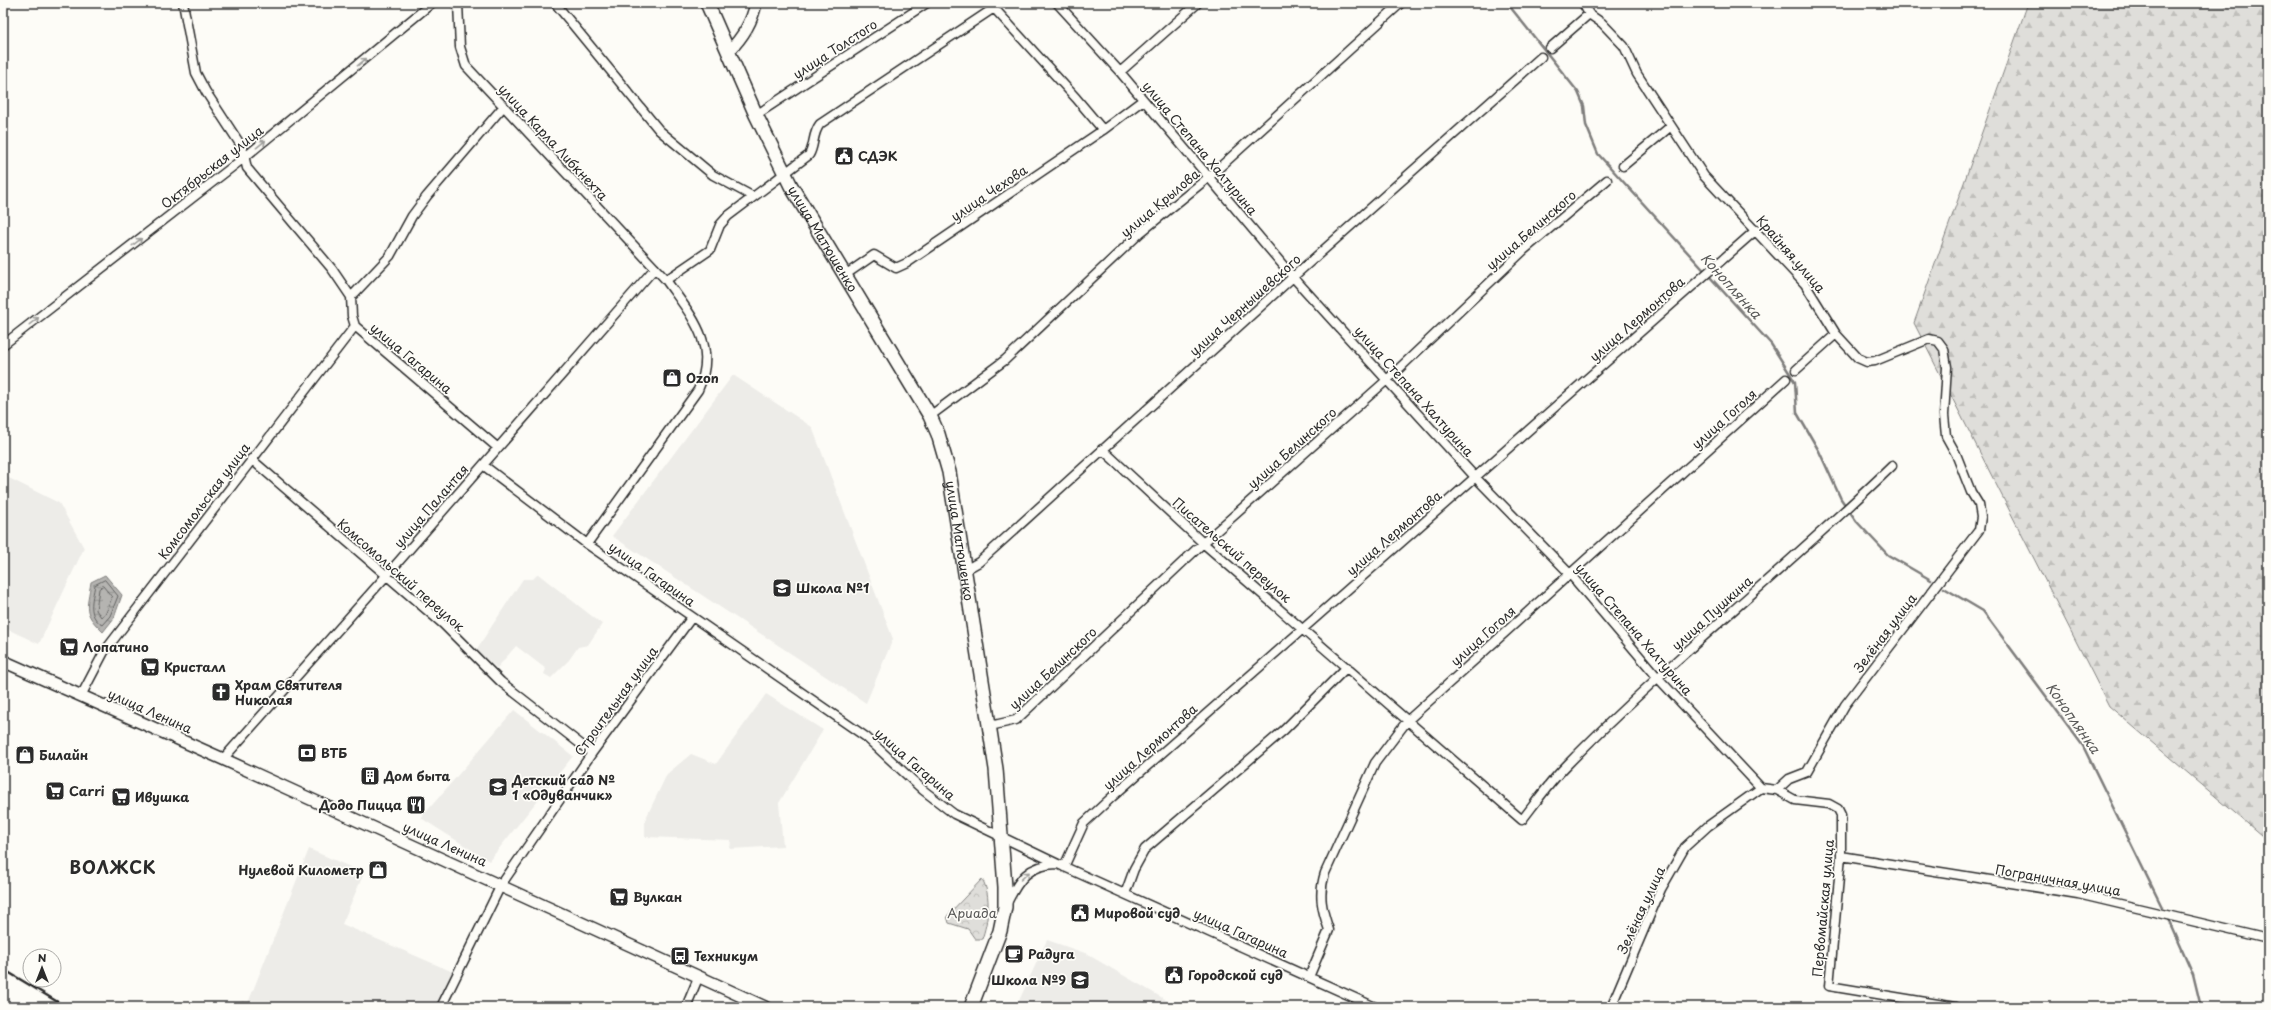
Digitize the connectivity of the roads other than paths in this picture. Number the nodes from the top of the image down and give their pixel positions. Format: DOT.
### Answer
graph roads {
  1 [pos="183,3"];
  2 [pos="432,3"];
  3 [pos="458,3"];
  4 [pos="555,3"];
  5 [pos="707,3"];
  6 [pos="756,3"];
  7 [pos="927,3"];
  8 [pos="1057,3"];
  9 [pos="1198,3"];
  10 [pos="1401,3"];
  11 [pos="1583,3"];
  12 [pos="1589,14"];
  13 [pos="1550,48"];
  14 [pos="729,51"];
  15 [pos="1541,57"];
  16 [pos="1120,72"];
  17 [pos="1144,100"];
  18 [pos="504,108"];
  19 [pos="756,115"];
  20 [pos="1671,126"];
  21 [pos="1103,130"];
  22 [pos="245,157"];
  23 [pos="1623,166"];
  24 [pos="784,173"];
  25 [pos="1209,177"];
  26 [pos="1607,180"];
  27 [pos="752,196"];
  28 [pos="1756,230"];
  29 [pos="655,268"];
  30 [pos="845,275"];
  31 [pos="1293,277"];
  32 [pos="666,280"];
  33 [pos="351,297"];
  34 [pos="355,326"];
  35 [pos="1836,334"];
  36 [pos="3,345"];
  37 [pos="1796,370"];
  38 [pos="1388,379"];
  39 [pos="1786,379"];
  40 [pos="930,416"];
  41 [pos="498,448"];
  42 [pos="1102,450"];
  43 [pos="251,459"];
  44 [pos="483,465"];
  45 [pos="1892,466"];
  46 [pos="1476,478"];
  47 [pos="1965,479"];
  48 [pos="1203,543"];
  49 [pos="587,544"];
  50 [pos="965,570"];
  51 [pos="1570,574"];
  52 [pos="386,576"];
  53 [pos="692,617"];
  54 [pos="1303,628"];
  55 [pos="3,661"];
  56 [pos="1347,668"];
  57 [pos="1658,678"];
  58 [pos="81,696"];
  59 [pos="1406,721"];
  60 [pos="990,726"];
  61 [pos="592,753"];
  62 [pos="223,758"];
  63 [pos="1761,788"];
  64 [pos="1777,790"];
  65 [pos="1522,820"];
  66 [pos="1002,837"];
  67 [pos="1841,856"];
  68 [pos="1061,865"];
  69 [pos="501,885"];
  70 [pos="1125,894"];
  71 [pos="1005,907"];
  72 [pos="2268,939"];
  73 [pos="699,976"];
  74 [pos="1309,976"];
  75 [pos="441,1007"];
  76 [pos="686,1007"];
  77 [pos="765,1007"];
  78 [pos="971,1007"];
  79 [pos="1375,1007"];
  80 [pos="1611,1007"];
  81 [pos="1956,1007"];
  1 -- 22 [label="street"];
  22 -- 2 [label="street, Октябрьская улица, one-way"];
  3 -- 18 [label="street, улица Карла Либкнехта"];
  4 -- 27 [label="street"];
  5 -- 14 [label="main road, улица Матюшенко"];
  6 -- 14 [label="main road"];
  7 -- 19 [label="street, улица Толстого"];
  8 -- 16 [label="street, улица Степана Халтурина"];
  9 -- 16 [label="street"];
  10 -- 25 [label="street, улица Крылова"];
  11 -- 12 [label="street, Крайняя улица"];
  12 -- 13 [label="street"];
  12 -- 20 [label="street, Крайняя улица"];
  14 -- 19 [label="main road, улица Матюшенко"];
  15 -- 31 [label="street, улица Чернышевского"];
  16 -- 17 [label="street, улица Степана Халтурина"];
  17 -- 21 [label="street, улица Чехова"];
  17 -- 25 [label="street, улица Степана Халтурина"];
  18 -- 29 [label="street, улица Карла Либкнехта"];
  18 -- 33 [label="street"];
  19 -- 24 [label="main road, улица Матюшенко"];
  20 -- 23 [label="street"];
  20 -- 28 [label="street, Крайняя улица"];
  21 -- 24 [label="street"];
  21 -- 30 [label="street, улица Чехова"];
  22 -- 33 [label="street"];
  36 -- 22 [label="street, Октябрьская улица, one-way"];
  24 -- 27 [label="street"];
  24 -- 30 [label="main road, улица Матюшенко"];
  25 -- 31 [label="street, улица Степана Халтурина"];
  25 -- 40 [label="street, улица Крылова"];
  26 -- 38 [label="street, улица Белинского"];
  27 -- 32 [label="street"];
  28 -- 35 [label="street, Крайняя улица"];
  28 -- 46 [label="street, улица Лермонтова"];
  29 -- 32 [label="street, улица Карла Либкнехта"];
  29 -- 41 [label="street, улица Палантая"];
  30 -- 40 [label="main road, улица Матюшенко"];
  31 -- 38 [label="street, улица Степана Халтурина"];
  31 -- 42 [label="street, улица Чернышевского"];
  32 -- 49 [label="street"];
  33 -- 34 [label="street, улица Гагарина"];
  34 -- 41 [label="street, улица Гагарина"];
  34 -- 43 [label="street, Комсомольская улица"];
  35 -- 37 [label="street"];
  35 -- 47 [label="street, Крайняя улица"];
  38 -- 46 [label="street, улица Степана Халтурина"];
  38 -- 48 [label="street, улица Белинского"];
  39 -- 51 [label="street, улица Гоголя"];
  40 -- 50 [label="main road, улица Матюшенко"];
  41 -- 44 [label="street, улица Палантая"];
  42 -- 48 [label="street, Писательский переулок"];
  42 -- 50 [label="street, улица Чернышевского"];
  43 -- 52 [label="street, Комсомольский переулок"];
  43 -- 58 [label="street, Комсомольская улица"];
  44 -- 49 [label="street, улица Гагарина"];
  44 -- 52 [label="street, улица Палантая"];
  45 -- 57 [label="street, улица Пушкина"];
  46 -- 51 [label="street, улица Степана Халтурина"];
  46 -- 54 [label="street, улица Лермонтова"];
  47 -- 64 [label="street, Зелёная улица"];
  48 -- 54 [label="street, Писательский переулок"];
  48 -- 60 [label="street, улица Белинского"];
  49 -- 53 [label="street, улица Гагарина"];
  50 -- 60 [label="main road, улица Матюшенко"];
  51 -- 57 [label="street, улица Степана Халтурина"];
  51 -- 59 [label="street, улица Гоголя"];
  52 -- 61 [label="street, Комсомольский переулок"];
  52 -- 62 [label="street, улица Палантая"];
  53 -- 61 [label="street, Строительная улица"];
  53 -- 66 [label="street, улица Гагарина"];
  54 -- 56 [label="street, Писательский переулок"];
  54 -- 68 [label="street, улица Лермонтова"];
  55 -- 58 [label="main road, улица Ленина"];
  56 -- 59 [label="street, Писательский переулок"];
  56 -- 70 [label="street"];
  57 -- 63 [label="street, улица Степана Халтурина"];
  57 -- 65 [label="street, улица Пушкина"];
  58 -- 62 [label="main road, улица Ленина"];
  59 -- 65 [label="street, Писательский переулок"];
  59 -- 74 [label="street, улица Гоголя"];
  60 -- 66 [label="main road, улица Матюшенко"];
  61 -- 69 [label="street, Строительная улица"];
  62 -- 69 [label="main road, улица Ленина"];
  63 -- 64 [label="street, Первомайская улица"];
  63 -- 80 [label="street, Зелёная улица"];
  64 -- 67 [label="street, Первомайская улица"];
  66 -- 68 [label="street, улица Гагарина"];
  66 -- 71 [label="main road, улица Матюшенко"];
  67 -- 72 [label="street, Пограничная улица"];
  67 -- 81 [label="street, Первомайская улица"];
  68 -- 70 [label="street, улица Гагарина"];
  71 -- 68 [label="street, one-way"];
  69 -- 73 [label="main road, улица Ленина"];
  69 -- 75 [label="street, Строительная улица"];
  70 -- 74 [label="street, улица Гагарина"];
  71 -- 78 [label="main road, улица Матюшенко"];
  73 -- 76 [label="street"];
  73 -- 77 [label="main road, улица Ленина"];
  74 -- 79 [label="street, улица Гагарина"];
}
